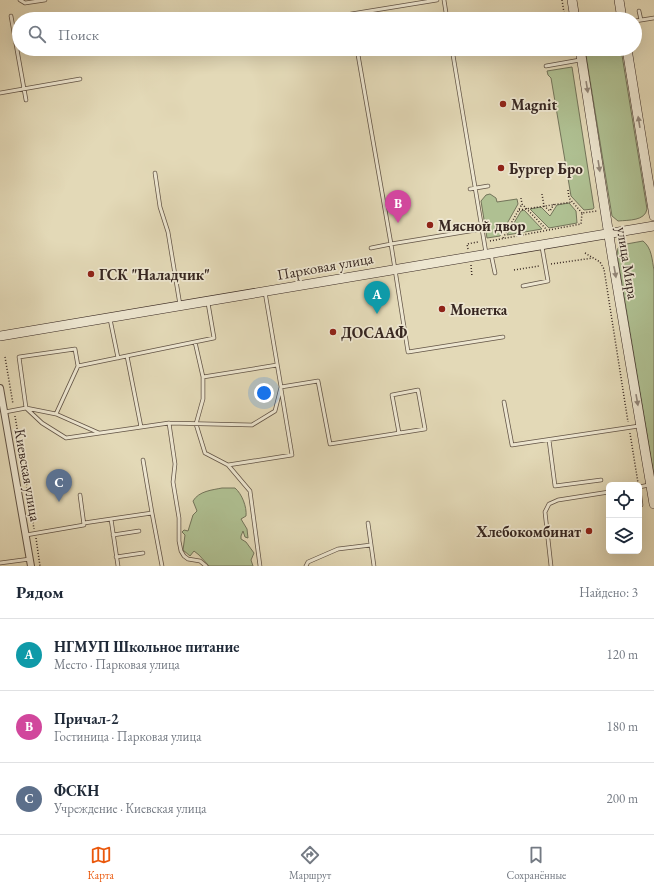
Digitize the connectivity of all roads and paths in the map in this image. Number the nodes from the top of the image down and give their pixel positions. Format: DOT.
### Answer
graph roads {
  1 [pos="20,0"];
  2 [pos="45,0"];
  3 [pos="437,0"];
  4 [pos="444,0"];
  5 [pos="562,0"];
  6 [pos="572,0"];
  7 [pos="619,0"];
  8 [pos="363,12"];
  9 [pos="446,12"];
  10 [pos="564,12"];
  11 [pos="574,12"];
  12 [pos="620,12"];
  13 [pos="11,16"];
  14 [pos="654,18"];
  15 [pos="642,20"];
  16 [pos="12,22"];
  17 [pos="18,56"];
  18 [pos="358,56"];
  19 [pos="453,56"];
  20 [pos="581,56"];
  21 [pos="628,56"];
  22 [pos="582,60"];
  23 [pos="546,66"];
  24 [pos="80,79"];
  25 [pos="24,89"];
  26 [pos="0,93"];
  27 [pos="26,100"];
  28 [pos="155,173"];
  29 [pos="488,186"];
  30 [pos="475,188"];
  31 [pos="470,189"];
  32 [pos="568,190"];
  33 [pos="542,194"];
  34 [pos="521,198"];
  35 [pos="572,202"];
  36 [pos="522,204"];
  37 [pos="554,204"];
  38 [pos="544,206"];
  39 [pos="526,209"];
  40 [pos="519,210"];
  41 [pos="597,211"];
  42 [pos="582,213"];
  43 [pos="654,216"];
  44 [pos="654,226"];
  45 [pos="482,229"];
  46 [pos="547,230"];
  47 [pos="609,233"];
  48 [pos="502,239"];
  49 [pos="484,242"];
  50 [pos="391,244"];
  51 [pos="541,244"];
  52 [pos="371,248"];
  53 [pos="488,253"];
  54 [pos="585,253"];
  55 [pos="469,256"];
  56 [pos="594,258"];
  57 [pos="545,265"];
  58 [pos="395,269"];
  59 [pos="514,270"];
  60 [pos="495,273"];
  61 [pos="472,277"];
  62 [pos="523,286"];
  63 [pos="265,291"];
  64 [pos="207,300"];
  65 [pos="180,305"];
  66 [pos="110,317"];
  67 [pos="0,336"];
  68 [pos="503,337"];
  69 [pos="195,342"];
  70 [pos="126,356"];
  71 [pos="5,357"];
  72 [pos="118,358"];
  73 [pos="277,365"];
  74 [pos="78,366"];
  75 [pos="203,377"];
  76 [pos="281,387"];
  77 [pos="0,388"];
  78 [pos="504,402"];
  79 [pos="26,408"];
  80 [pos="14,410"];
  81 [pos="4,412"];
  82 [pos="56,414"];
  83 [pos="169,423"];
  84 [pos="196,424"];
  85 [pos="641,426"];
  86 [pos="141,427"];
  87 [pos="629,428"];
  88 [pos="98,433"];
  89 [pos="400,433"];
  90 [pos="549,440"];
  91 [pos="143,460"];
  92 [pos="228,465"];
  93 [pos="601,480"];
  94 [pos="638,482"];
  95 [pos="651,485"];
  96 [pos="642,486"];
  97 [pos="606,492"];
  98 [pos="80,495"];
  99 [pos="654,504"];
  100 [pos="152,513"];
  101 [pos="111,519"];
  102 [pos="84,523"];
  103 [pos="368,523"];
  104 [pos="139,531"];
  105 [pos="35,533"];
  106 [pos="26,534"];
  107 [pos="113,535"];
  108 [pos="371,545"];
  109 [pos="143,553"];
  110 [pos="116,558"];
  111 [pos="30,559"];
  112 [pos="0,563"];
  113 [pos="31,566"];
  114 [pos="40,566"];
  115 [pos="118,566"];
  116 [pos="162,566"];
  117 [pos="206,566"];
  118 [pos="260,566"];
  119 [pos="306,566"];
  120 [pos="374,566"];
  121 [pos="551,566"];
  1 -- 2 [label="lane"];
  3 -- 8 [label="lane"];
  4 -- 9 [label="lane"];
  5 -- 10 [label="path"];
  6 -- 11 [label="main road"];
  7 -- 12 [label="main road"];
  13 -- 16 [label="lane"];
  14 -- 15 [label="lane"];
  17 -- 25 [label="lane"];
  18 -- 50 [label="lane"];
  19 -- 30 [label="lane"];
  20 -- 22 [label="main road, улица Мира"];
  43 -- 21 [label="main road, one-way"];
  22 -- 23 [label="lane"];
  22 -- 47 [label="main road, улица Мира, one-way"];
  24 -- 25 [label="lane"];
  25 -- 26 [label="lane"];
  25 -- 27 [label="lane"];
  28 -- 65 [label="lane"];
  29 -- 30 [label="lane"];
  30 -- 31 [label="lane"];
  30 -- 45 [label="lane"];
  32 -- 35 [label="path"];
  33 -- 38 [label="path"];
  34 -- 36 [label="path"];
  35 -- 37 [label="path"];
  35 -- 42 [label="path"];
  36 -- 39 [label="path"];
  36 -- 40 [label="path"];
  37 -- 38 [label="path"];
  37 -- 38 [label="path"];
  38 -- 39 [label="path"];
  39 -- 40 [label="path"];
  39 -- 46 [label="path"];
  40 -- 48 [label="path"];
  41 -- 42 [label="path"];
  42 -- 46 [label="path"];
  44 -- 47 [label="main road, Парковая улица"];
  45 -- 49 [label="lane"];
  45 -- 50 [label="lane"];
  46 -- 48 [label="path"];
  47 -- 51 [label="main road, Парковая улица"];
  47 -- 85 [label="main road, улица Мира, one-way"];
  48 -- 49 [label="path"];
  49 -- 53 [label="lane"];
  49 -- 55 [label="path"];
  50 -- 52 [label="lane"];
  50 -- 58 [label="lane"];
  51 -- 53 [label="main road, Парковая улица"];
  51 -- 57 [label="lane"];
  53 -- 55 [label="main road, Парковая улица"];
  53 -- 60 [label="lane"];
  54 -- 56 [label="path"];
  55 -- 58 [label="main road, Парковая улица"];
  55 -- 61 [label="path"];
  56 -- 57 [label="path"];
  56 -- 87 [label="path"];
  57 -- 59 [label="path"];
  57 -- 62 [label="lane"];
  58 -- 63 [label="main road, Парковая улица"];
  58 -- 68 [label="lane"];
  63 -- 64 [label="main road, Парковая улица"];
  63 -- 73 [label="lane"];
  64 -- 65 [label="main road, Парковая улица"];
  64 -- 69 [label="lane"];
  65 -- 66 [label="main road, Парковая улица"];
  66 -- 67 [label="main road, Парковая улица"];
  66 -- 72 [label="lane"];
  69 -- 70 [label="lane"];
  69 -- 75 [label="lane"];
  70 -- 72 [label="lane"];
  70 -- 86 [label="lane"];
  71 -- 80 [label="path"];
  72 -- 74 [label="lane"];
  73 -- 75 [label="lane"];
  73 -- 76 [label="lane"];
  74 -- 79 [label="lane"];
  74 -- 82 [label="lane"];
  75 -- 84 [label="lane"];
  76 -- 84 [label="lane"];
  76 -- 89 [label="lane"];
  76 -- 92 [label="lane"];
  77 -- 81 [label="street, Киевская улица"];
  78 -- 90 [label="lane"];
  79 -- 80 [label="lane"];
  79 -- 82 [label="lane"];
  79 -- 88 [label="lane"];
  80 -- 81 [label="lane"];
  80 -- 105 [label="path"];
  81 -- 106 [label="street, Киевская улица"];
  82 -- 88 [label="lane"];
  83 -- 84 [label="lane"];
  83 -- 86 [label="lane"];
  83 -- 117 [label="lane"];
  84 -- 92 [label="lane"];
  85 -- 87 [label="lane"];
  85 -- 95 [label="main road, улица Мира"];
  86 -- 88 [label="lane"];
  87 -- 90 [label="lane"];
  87 -- 94 [label="path"];
  89 -- 89 [label="lane"];
  90 -- 93 [label="lane"];
  91 -- 100 [label="lane"];
  92 -- 118 [label="lane"];
  95 -- 96 [label="lane"];
  95 -- 99 [label="main road, улица Мира"];
  97 -- 121 [label="lane"];
  98 -- 102 [label="lane"];
  100 -- 101 [label="lane"];
  100 -- 116 [label="lane"];
  101 -- 102 [label="lane"];
  101 -- 107 [label="lane"];
  102 -- 105 [label="lane"];
  103 -- 108 [label="lane"];
  104 -- 107 [label="lane"];
  105 -- 106 [label="lane"];
  105 -- 114 [label="path"];
  106 -- 111 [label="street, Киевская улица"];
  107 -- 110 [label="lane"];
  108 -- 119 [label="lane"];
  108 -- 120 [label="lane"];
  109 -- 110 [label="lane"];
  110 -- 115 [label="lane"];
  111 -- 112 [label="lane"];
  111 -- 113 [label="street, Киевская улица"];
}
